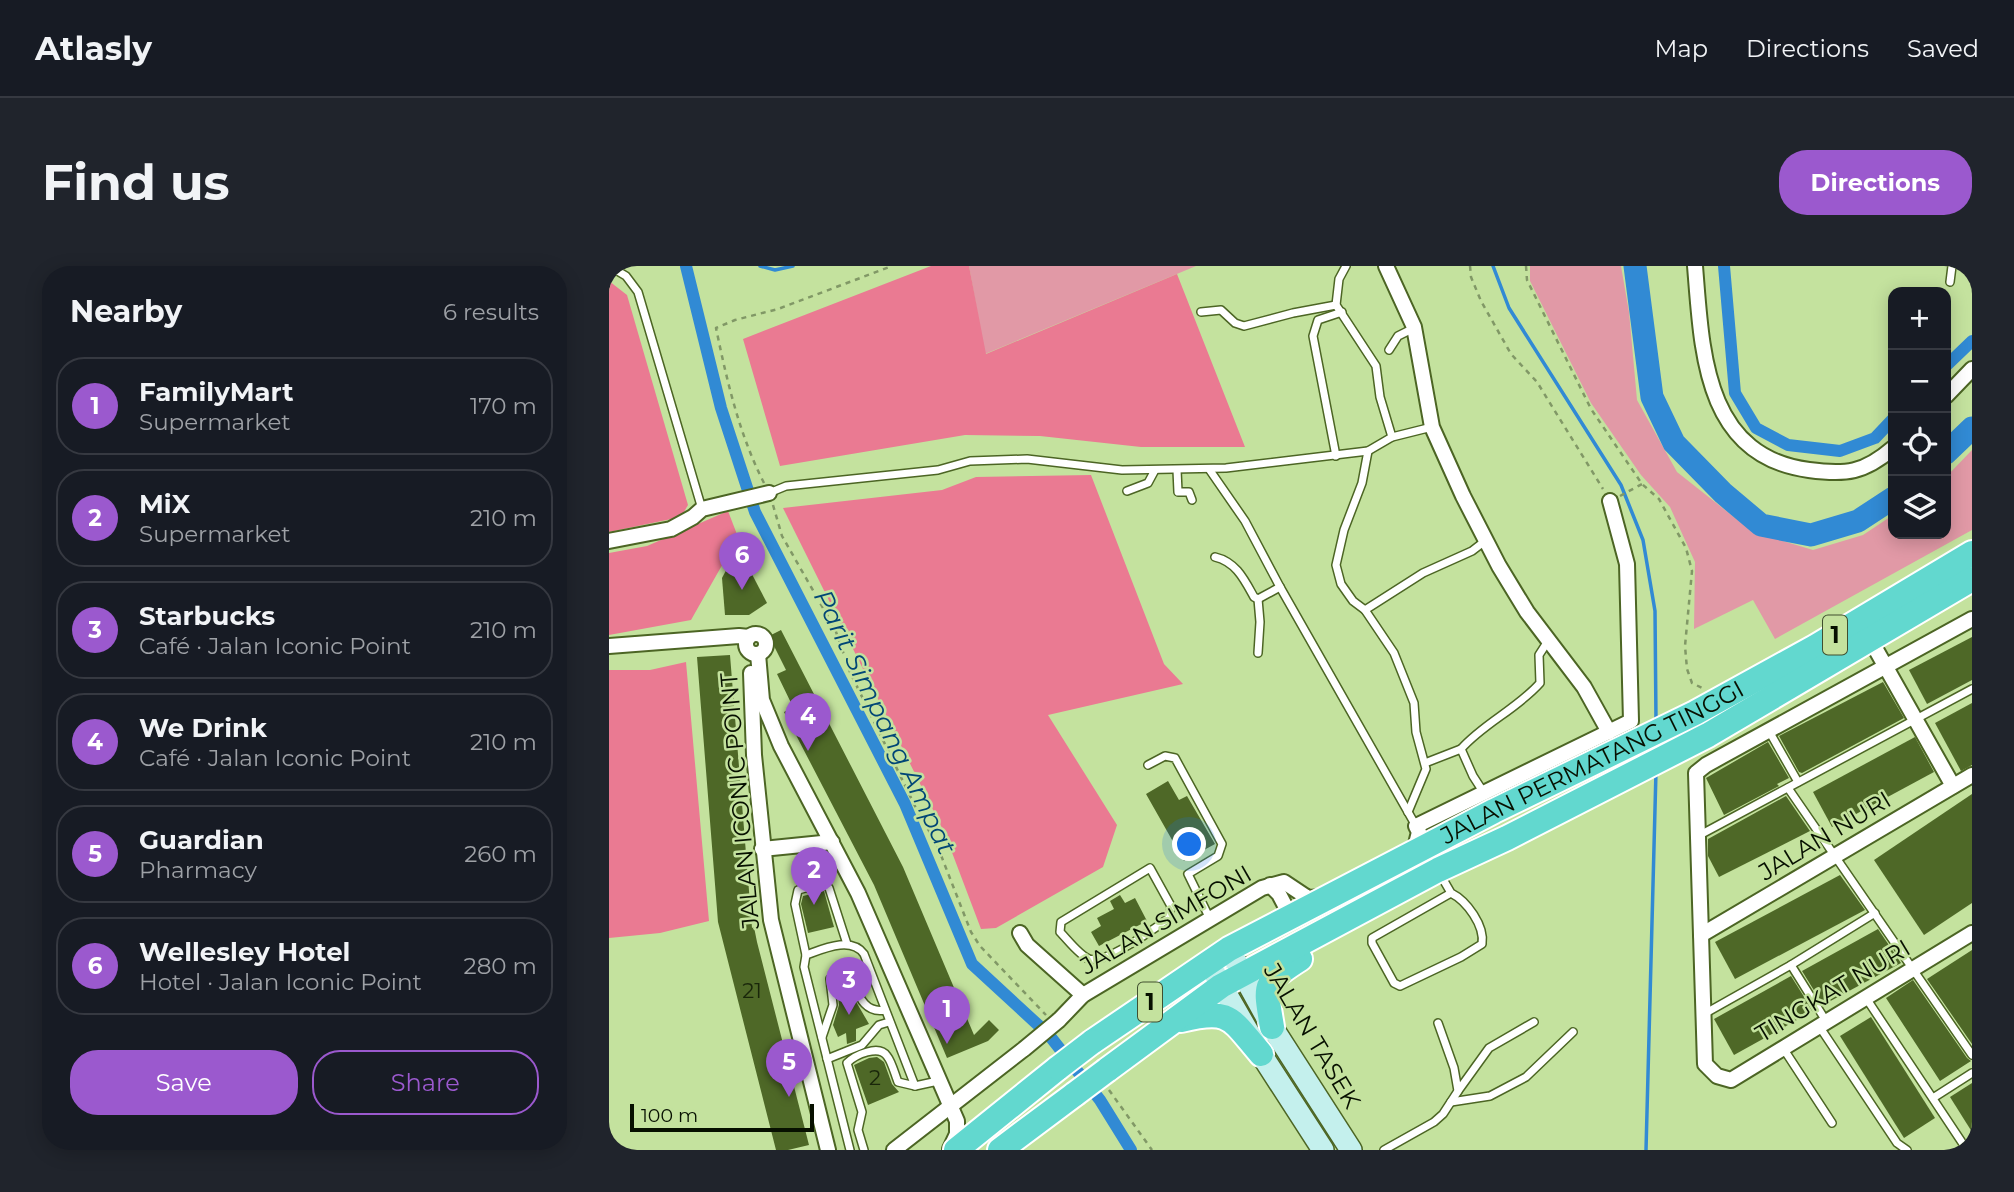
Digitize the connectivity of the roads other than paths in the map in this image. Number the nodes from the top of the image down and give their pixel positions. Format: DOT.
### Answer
graph roads {
  1 [pos="609,266"];
  2 [pos="1346,266"];
  3 [pos="1386,266"];
  4 [pos="1695,266"];
  5 [pos="1952,266"];
  6 [pos="1950,282"];
  7 [pos="1336,305"];
  8 [pos="1201,312"];
  9 [pos="1342,312"];
  10 [pos="1414,327"];
  11 [pos="1389,350"];
  12 [pos="1972,369"];
  13 [pos="1951,391"];
  14 [pos="1432,427"];
  15 [pos="1392,437"];
  16 [pos="1368,451"];
  17 [pos="1888,452"];
  18 [pos="1336,456"];
  19 [pos="1209,469"];
  20 [pos="1155,470"];
  21 [pos="1177,470"];
  22 [pos="1127,491"];
  23 [pos="766,493"];
  24 [pos="1613,499"];
  25 [pos="1192,500"];
  26 [pos="702,509"];
  27 [pos="609,541"];
  28 [pos="1485,541"];
  29 [pos="1972,553"];
  30 [pos="1216,557"];
  31 [pos="1972,579"];
  32 [pos="1280,587"];
  33 [pos="1258,599"];
  34 [pos="1365,610"];
  35 [pos="1972,620"];
  36 [pos="1870,639"];
  37 [pos="1549,640"];
  38 [pos="609,646"];
  39 [pos="754,653"];
  40 [pos="1258,653"];
  41 [pos="1885,667"];
  42 [pos="1972,689"];
  43 [pos="1915,720"];
  44 [pos="1769,731"];
  45 [pos="1609,732"];
  46 [pos="1461,749"];
  47 [pos="1425,762"];
  48 [pos="1147,765"];
  49 [pos="1972,775"];
  50 [pos="1798,782"];
  51 [pos="1953,786"];
  52 [pos="1788,788"];
  53 [pos="1489,802"];
  54 [pos="1408,812"];
  55 [pos="1697,836"];
  56 [pos="1416,837"];
  57 [pos="832,842"];
  58 [pos="762,849"];
  59 [pos="1836,856"];
  60 [pos="1438,870"];
  61 [pos="1270,885"];
  62 [pos="1451,893"];
  63 [pos="1328,896"];
  64 [pos="1377,904"];
  65 [pos="1874,913"];
  66 [pos="1290,915"];
  67 [pos="1210,919"];
  68 [pos="1151,931"];
  69 [pos="1020,933"];
  70 [pos="1972,933"];
  71 [pos="1700,935"];
  72 [pos="1302,943"];
  73 [pos="847,944"];
  74 [pos="1160,949"];
  75 [pos="1229,949"];
  76 [pos="806,955"];
  77 [pos="1207,962"];
  78 [pos="1791,965"];
  79 [pos="1913,969"];
  80 [pos="1243,974"];
  81 [pos="1221,986"];
  82 [pos="1083,995"];
  83 [pos="1866,998"];
  84 [pos="885,1010"];
  85 [pos="1703,1015"];
  86 [pos="889,1022"];
  87 [pos="1534,1022"];
  88 [pos="1172,1023"];
  89 [pos="1437,1023"];
  90 [pos="1822,1024"];
  91 [pos="1272,1027"];
  92 [pos="1573,1032"];
  93 [pos="822,1038"];
  94 [pos="1783,1048"];
  95 [pos="1261,1054"];
  96 [pos="1972,1055"];
  97 [pos="827,1059"];
  98 [pos="1972,1073"];
  99 [pos="938,1081"];
  100 [pos="915,1086"];
  101 [pos="1458,1091"];
  102 [pos="1933,1098"];
  103 [pos="1451,1102"];
  104 [pos="949,1107"];
  105 [pos="1832,1123"];
  106 [pos="828,1150"];
  107 [pos="851,1150"];
  108 [pos="864,1150"];
  109 [pos="894,1150"];
  110 [pos="950,1150"];
  111 [pos="956,1150"];
  112 [pos="1000,1150"];
  113 [pos="1323,1150"];
  114 [pos="1351,1150"];
  115 [pos="1384,1150"];
  116 [pos="1907,1150"];
  117 [pos="1967,1150"];
  1 -- 26 [label="lane"];
  2 -- 7 [label="lane"];
  3 -- 10 [label="street"];
  4 -- 17 [label="street"];
  5 -- 6 [label="lane"];
  7 -- 8 [label="lane"];
  7 -- 9 [label="lane"];
  9 -- 15 [label="lane"];
  9 -- 18 [label="lane"];
  10 -- 11 [label="lane"];
  10 -- 14 [label="street"];
  12 -- 13 [label="street"];
  14 -- 15 [label="lane"];
  14 -- 28 [label="street"];
  15 -- 16 [label="lane"];
  16 -- 18 [label="lane"];
  16 -- 34 [label="lane"];
  18 -- 19 [label="lane"];
  19 -- 21 [label="lane"];
  19 -- 32 [label="lane"];
  20 -- 21 [label="lane"];
  20 -- 22 [label="lane"];
  20 -- 23 [label="lane"];
  21 -- 25 [label="lane"];
  23 -- 26 [label="street"];
  24 -- 45 [label="street"];
  26 -- 27 [label="street"];
  28 -- 34 [label="lane"];
  28 -- 37 [label="street"];
  29 -- 53 [label="highway, JALAN PERMATANG TINGGI / 1"];
  30 -- 33 [label="lane"];
  31 -- 36 [label="highway, JALAN PERMATANG TINGGI / 1"];
  32 -- 33 [label="lane"];
  32 -- 54 [label="lane"];
  33 -- 40 [label="lane"];
  34 -- 47 [label="lane"];
  35 -- 41 [label="street"];
  36 -- 41 [label="street"];
  36 -- 60 [label="highway, JALAN PERMATANG TINGGI / 1"];
  37 -- 45 [label="street"];
  37 -- 46 [label="lane"];
  38 -- 39 [label="street"];
  39 -- 57 [label="street, JALAN ICONIC POINT"];
  39 -- 58 [label="street, JALAN ICONIC POINT"];
  41 -- 43 [label="street"];
  41 -- 44 [label="street"];
  42 -- 43 [label="lane"];
  43 -- 50 [label="lane"];
  43 -- 51 [label="street"];
  44 -- 50 [label="lane"];
  44 -- 55 [label="street"];
  45 -- 53 [label="street"];
  46 -- 47 [label="lane"];
  46 -- 53 [label="lane"];
  47 -- 54 [label="lane"];
  48 -- 67 [label="lane"];
  49 -- 51 [label="street, JALAN NURI"];
  50 -- 52 [label="lane"];
  51 -- 59 [label="street, JALAN NURI"];
  52 -- 55 [label="lane"];
  52 -- 59 [label="lane"];
  53 -- 56 [label="street"];
  53 -- 56 [label="highway, JALAN PERMATANG TINGGI / 1"];
  54 -- 56 [label="lane"];
  55 -- 71 [label="street"];
  56 -- 63 [label="highway, JALAN PERMATANG TINGGI / 1"];
  57 -- 58 [label="street"];
  57 -- 99 [label="street, JALAN ICONIC POINT"];
  58 -- 106 [label="street, JALAN ICONIC POINT"];
  59 -- 65 [label="lane"];
  59 -- 71 [label="street, JALAN NURI"];
  60 -- 62 [label="lane, JALAN PERMATANG TINGGI"];
  60 -- 64 [label="highway, JALAN PERMATANG TINGGI / 1"];
  61 -- 63 [label="street"];
  61 -- 66 [label="street, JALAN SIMFONI"];
  61 -- 67 [label="street, JALAN SIMFONI"];
  62 -- 62 [label="lane, JALAN PERMATANG TINGGI"];
  63 -- 66 [label="highway, JALAN PERMATANG TINGGI / 1"];
  64 -- 72 [label="highway, JALAN PERMATANG TINGGI / 1"];
  64 -- 91 [label="highway"];
  65 -- 78 [label="lane"];
  65 -- 79 [label="lane"];
  66 -- 72 [label="highway"];
  66 -- 75 [label="highway, JALAN PERMATANG TINGGI / 1"];
  67 -- 74 [label="street, JALAN SIMFONI"];
  68 -- 68 [label="lane"];
  68 -- 74 [label="lane"];
  69 -- 82 [label="street"];
  70 -- 79 [label="street, TINGKAT NURI"];
  71 -- 85 [label="street"];
  72 -- 80 [label="highway, JALAN PERMATANG TINGGI / 1"];
  73 -- 76 [label="lane"];
  73 -- 76 [label="lane"];
  73 -- 84 [label="lane"];
  74 -- 82 [label="street, JALAN SIMFONI"];
  75 -- 77 [label="highway, JALAN PERMATANG TINGGI / 1"];
  75 -- 80 [label="main road, JALAN TASEK"];
  76 -- 93 [label="lane"];
  77 -- 81 [label="main road, JALAN TASEK"];
  77 -- 111 [label="highway, 1, bridge"];
  78 -- 85 [label="lane"];
  78 -- 90 [label="lane"];
  79 -- 83 [label="street, TINGKAT NURI"];
  79 -- 96 [label="lane"];
  80 -- 81 [label="highway, JALAN PERMATANG TINGGI / 1"];
  80 -- 91 [label="main road, JALAN TASEK"];
  81 -- 88 [label="highway, 1"];
  81 -- 95 [label="main road, JALAN TASEK"];
  82 -- 104 [label="street, JALAN SIMFONI, bridge"];
  83 -- 90 [label="street, TINGKAT NURI"];
  83 -- 102 [label="lane"];
  84 -- 86 [label="lane"];
  84 -- 93 [label="lane"];
  85 -- 94 [label="street, TINGKAT NURI"];
  86 -- 97 [label="lane"];
  86 -- 100 [label="lane"];
  87 -- 101 [label="lane"];
  88 -- 95 [label="highway"];
  88 -- 112 [label="highway, 1, bridge"];
  89 -- 101 [label="lane"];
  90 -- 94 [label="street, TINGKAT NURI"];
  90 -- 116 [label="lane"];
  91 -- 114 [label="main road, JALAN TASEK"];
  92 -- 103 [label="lane"];
  93 -- 97 [label="lane"];
  94 -- 105 [label="lane"];
  95 -- 113 [label="main road, JALAN TASEK"];
  97 -- 107 [label="lane"];
  98 -- 102 [label="lane"];
  99 -- 100 [label="lane"];
  99 -- 104 [label="street, JALAN ICONIC POINT"];
  100 -- 108 [label="lane"];
  101 -- 103 [label="lane"];
  102 -- 117 [label="lane"];
  103 -- 115 [label="lane"];
  104 -- 109 [label="street, JALAN SIMFONI"];
  104 -- 110 [label="street, JALAN ICONIC POINT"];
}
